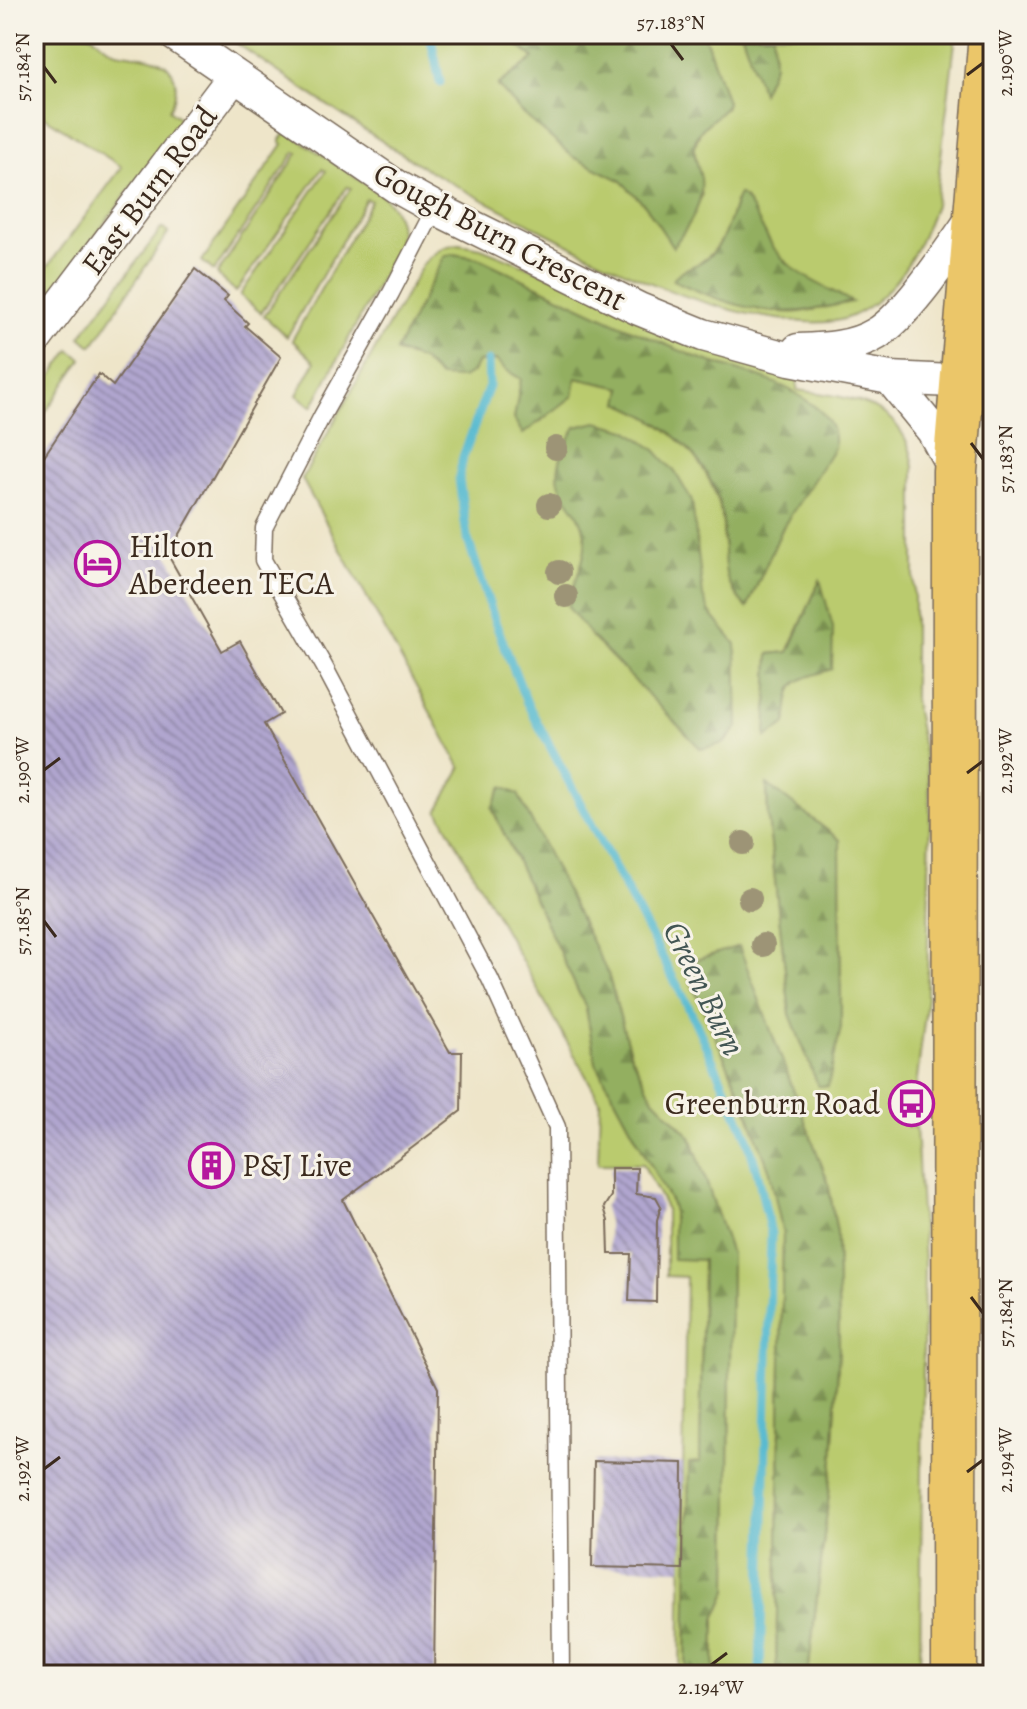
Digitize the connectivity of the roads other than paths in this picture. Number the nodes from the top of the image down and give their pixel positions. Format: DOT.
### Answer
graph roads {
  1 [pos="174,34"];
  2 [pos="991,34"];
  3 [pos="234,76"];
  4 [pos="435,208"];
  5 [pos="974,216"];
  6 [pos="34,341"];
  7 [pos="763,352"];
  8 [pos="890,378"];
  9 [pos="977,383"];
  10 [pos="955,471"];
  11 [pos="561,1675"];
  12 [pos="954,1675"];
  1 -- 3 [label="street, Gough Burn Crescent"];
  2 -- 5 [label="main road"];
  3 -- 4 [label="street, Gough Burn Crescent"];
  3 -- 6 [label="street, East Burn Road"];
  4 -- 7 [label="street, Gough Burn Crescent"];
  4 -- 11 [label="lane"];
  5 -- 7 [label="street, Gough Burn Crescent"];
  5 -- 9 [label="main road"];
  7 -- 8 [label="street, Gough Burn Crescent"];
  8 -- 9 [label="street, Gough Burn Crescent"];
  8 -- 10 [label="street"];
  9 -- 10 [label="main road"];
  10 -- 12 [label="main road"];
}
